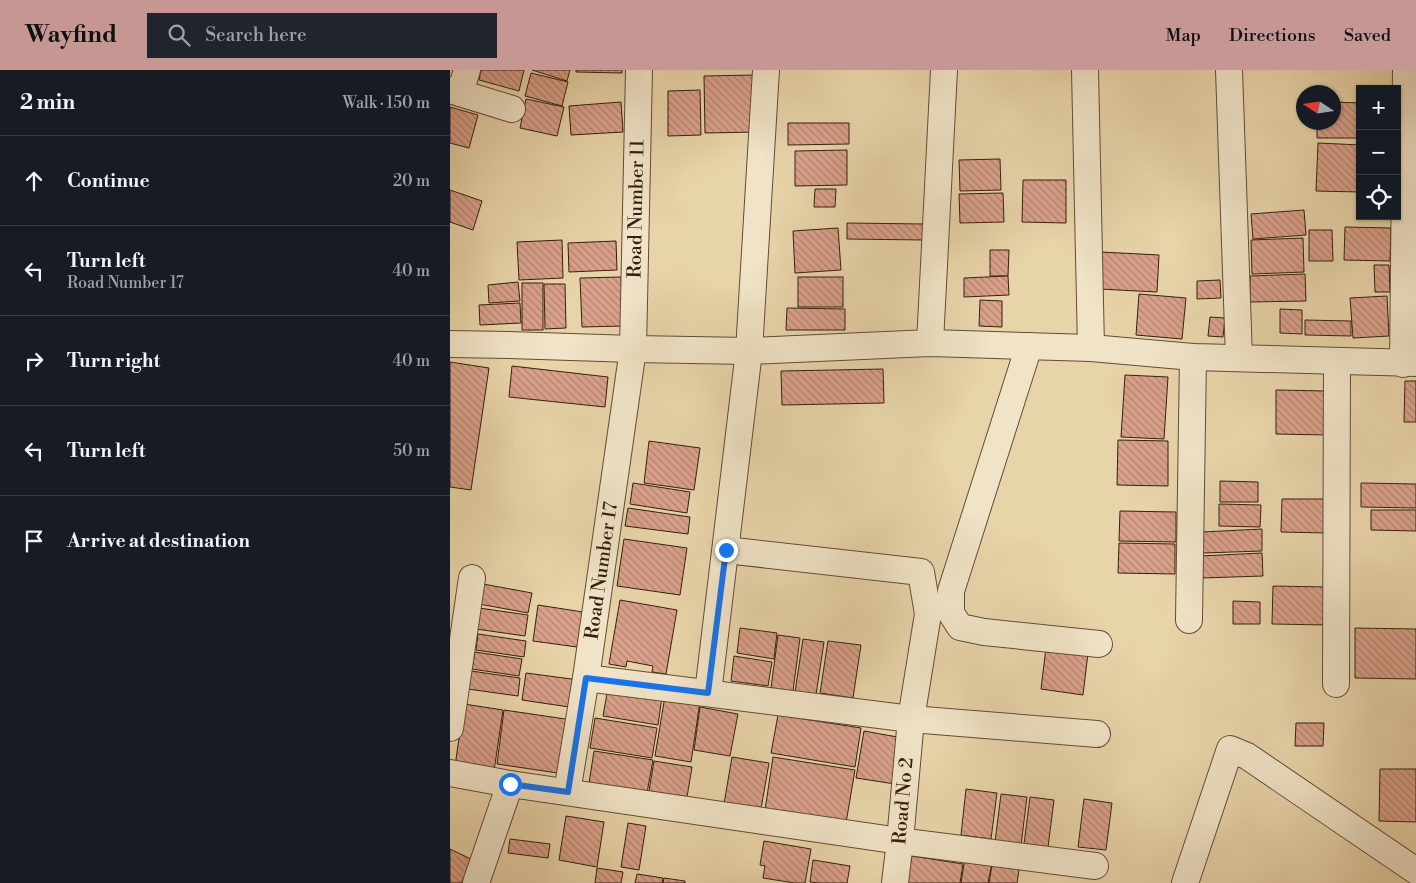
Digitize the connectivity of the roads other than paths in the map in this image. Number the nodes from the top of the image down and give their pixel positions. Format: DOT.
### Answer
graph roads {
  1 [pos="639,70"];
  2 [pos="766,70"];
  3 [pos="944,70"];
  4 [pos="1085,70"];
  5 [pos="1229,70"];
  6 [pos="1406,70"];
  7 [pos="459,84"];
  8 [pos="512,110"];
  9 [pos="1410,216"];
  10 [pos="930,343"];
  11 [pos="450,344"];
  12 [pos="1029,346"];
  13 [pos="1091,348"];
  14 [pos="633,349"];
  15 [pos="749,351"];
  16 [pos="1193,357"];
  17 [pos="1239,358"];
  18 [pos="1337,362"];
  19 [pos="1410,363"];
  20 [pos="726,550"];
  21 [pos="472,578"];
  22 [pos="1189,620"];
  23 [pos="1099,644"];
  24 [pos="586,678"];
  25 [pos="1336,684"];
  26 [pos="708,693"];
  27 [pos="911,719"];
  28 [pos="450,728"];
  29 [pos="1097,734"];
  30 [pos="450,773"];
  31 [pos="510,784"];
  32 [pos="568,792"];
  33 [pos="900,841"];
  34 [pos="1095,866"];
  35 [pos="1416,871"];
  36 [pos="476,883"];
  37 [pos="895,883"];
  38 [pos="1185,883"];
  1 -- 14 [label="street, Road Number 11"];
  2 -- 15 [label="street"];
  3 -- 10 [label="street"];
  4 -- 13 [label="street"];
  5 -- 17 [label="street"];
  6 -- 9 [label="street"];
  7 -- 8 [label="street"];
  9 -- 19 [label="street"];
  10 -- 12 [label="street"];
  10 -- 15 [label="street"];
  11 -- 14 [label="street"];
  12 -- 13 [label="street"];
  12 -- 23 [label="street"];
  13 -- 16 [label="street"];
  14 -- 15 [label="street"];
  14 -- 24 [label="street, Road Number 17"];
  15 -- 20 [label="street"];
  16 -- 17 [label="street"];
  16 -- 22 [label="street"];
  17 -- 18 [label="street"];
  18 -- 19 [label="street"];
  18 -- 25 [label="street"];
  20 -- 26 [label="street"];
  20 -- 27 [label="street, Road No 2"];
  21 -- 28 [label="street"];
  24 -- 26 [label="street"];
  24 -- 32 [label="street, Road Number 17"];
  26 -- 27 [label="street"];
  27 -- 29 [label="street"];
  27 -- 33 [label="street, Road No 2"];
  30 -- 31 [label="street"];
  31 -- 32 [label="street"];
  31 -- 36 [label="street"];
  32 -- 33 [label="street"];
  33 -- 34 [label="street"];
  33 -- 37 [label="street, Road No 2"];
  35 -- 38 [label="street"];
}
